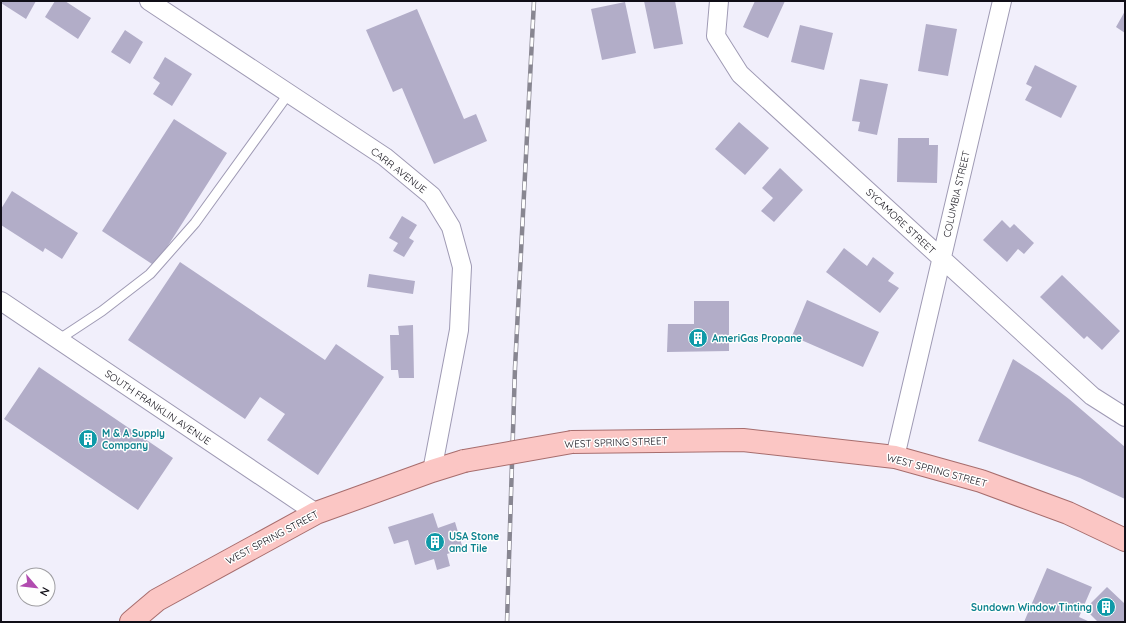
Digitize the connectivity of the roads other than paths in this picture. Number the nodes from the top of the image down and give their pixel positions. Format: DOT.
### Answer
graph roads {
  1 [pos="149,1"];
  2 [pos="719,1"];
  3 [pos="1002,1"];
  4 [pos="289,93"];
  5 [pos="941,258"];
  6 [pos="1,301"];
  7 [pos="58,340"];
  8 [pos="1125,417"];
  9 [pos="895,458"];
  10 [pos="432,471"];
  11 [pos="316,513"];
  12 [pos="1125,540"];
  13 [pos="131,622"];
  1 -- 4 [label="street, CARR AVENUE"];
  2 -- 5 [label="street, SYCAMORE STREET"];
  3 -- 5 [label="street, COLUMBIA STREET"];
  4 -- 7 [label="lane"];
  4 -- 10 [label="street, CARR AVENUE"];
  5 -- 8 [label="street, SYCAMORE STREET"];
  5 -- 9 [label="street, COLUMBIA STREET"];
  6 -- 7 [label="street, SOUTH FRANKLIN AVENUE"];
  7 -- 11 [label="street, SOUTH FRANKLIN AVENUE"];
  9 -- 10 [label="main road, WEST SPRING STREET, bridge"];
  9 -- 12 [label="main road, WEST SPRING STREET"];
  10 -- 11 [label="main road, WEST SPRING STREET"];
  11 -- 13 [label="main road, WEST SPRING STREET"];
}
